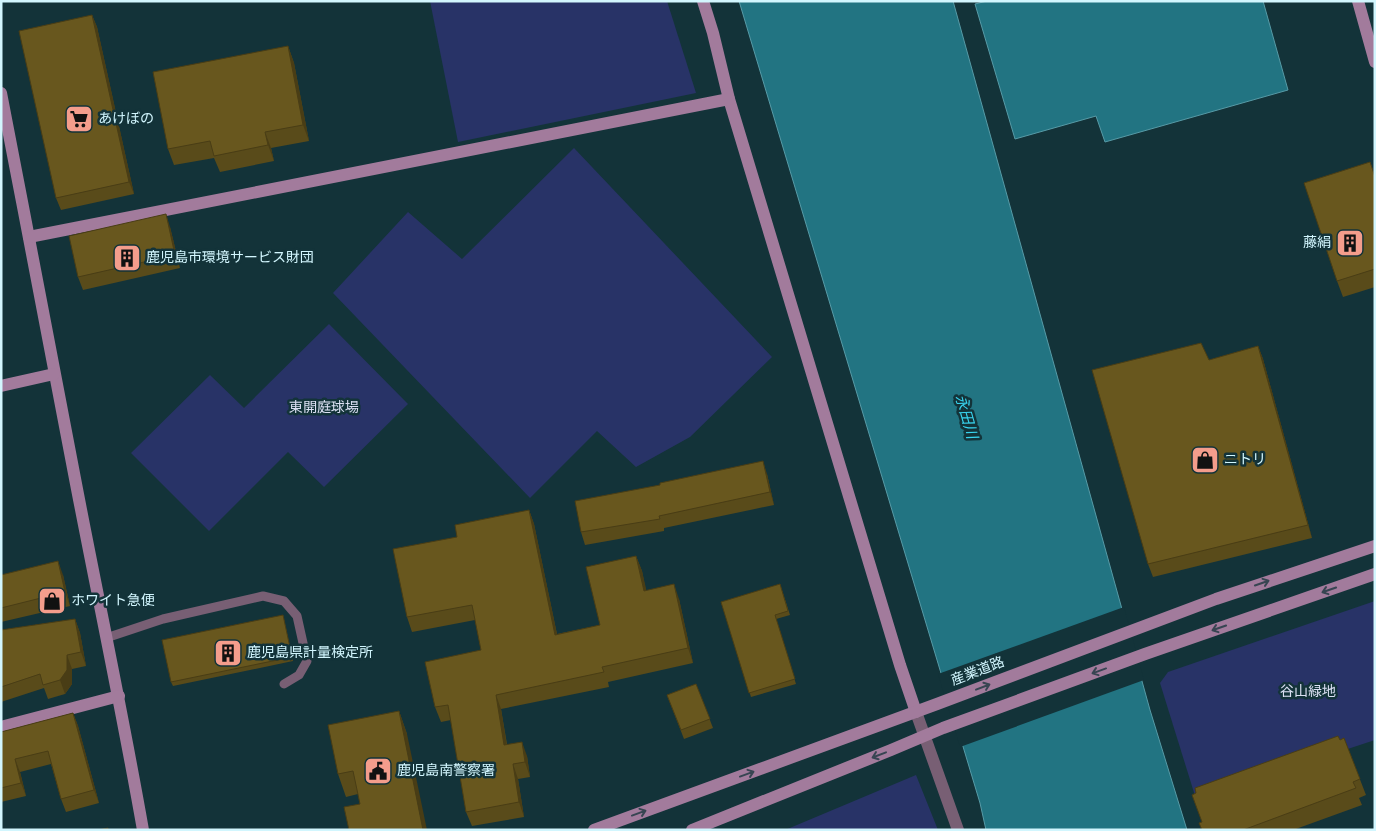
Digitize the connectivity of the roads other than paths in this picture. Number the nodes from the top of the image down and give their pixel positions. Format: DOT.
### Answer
graph roads {
  1 [pos="703,1"];
  2 [pos="1358,1"];
  3 [pos="1375,62"];
  4 [pos="1,93"];
  5 [pos="729,99"];
  6 [pos="29,237"];
  7 [pos="54,374"];
  8 [pos="1,386"];
  9 [pos="1375,546"];
  10 [pos="1375,574"];
  11 [pos="106,638"];
  12 [pos="284,684"];
  13 [pos="119,696"];
  14 [pos="916,712"];
  15 [pos="1,727"];
  16 [pos="924,736"];
  17 [pos="144,830"];
  18 [pos="594,830"];
  19 [pos="692,830"];
  20 [pos="958,830"];
  1 -- 5 [label="street"];
  2 -- 3 [label="street"];
  4 -- 6 [label="street"];
  5 -- 6 [label="street"];
  5 -- 14 [label="street"];
  6 -- 7 [label="street"];
  7 -- 8 [label="street"];
  7 -- 11 [label="street"];
  14 -- 9 [label="street, 産業道路, one-way"];
  10 -- 16 [label="street, one-way"];
  11 -- 12 [label="lane"];
  11 -- 13 [label="street"];
  13 -- 15 [label="street"];
  13 -- 17 [label="street"];
  14 -- 16 [label="street"];
  18 -- 14 [label="street, 産業道路, one-way"];
  16 -- 19 [label="street, one-way"];
  16 -- 20 [label="street"];
}
